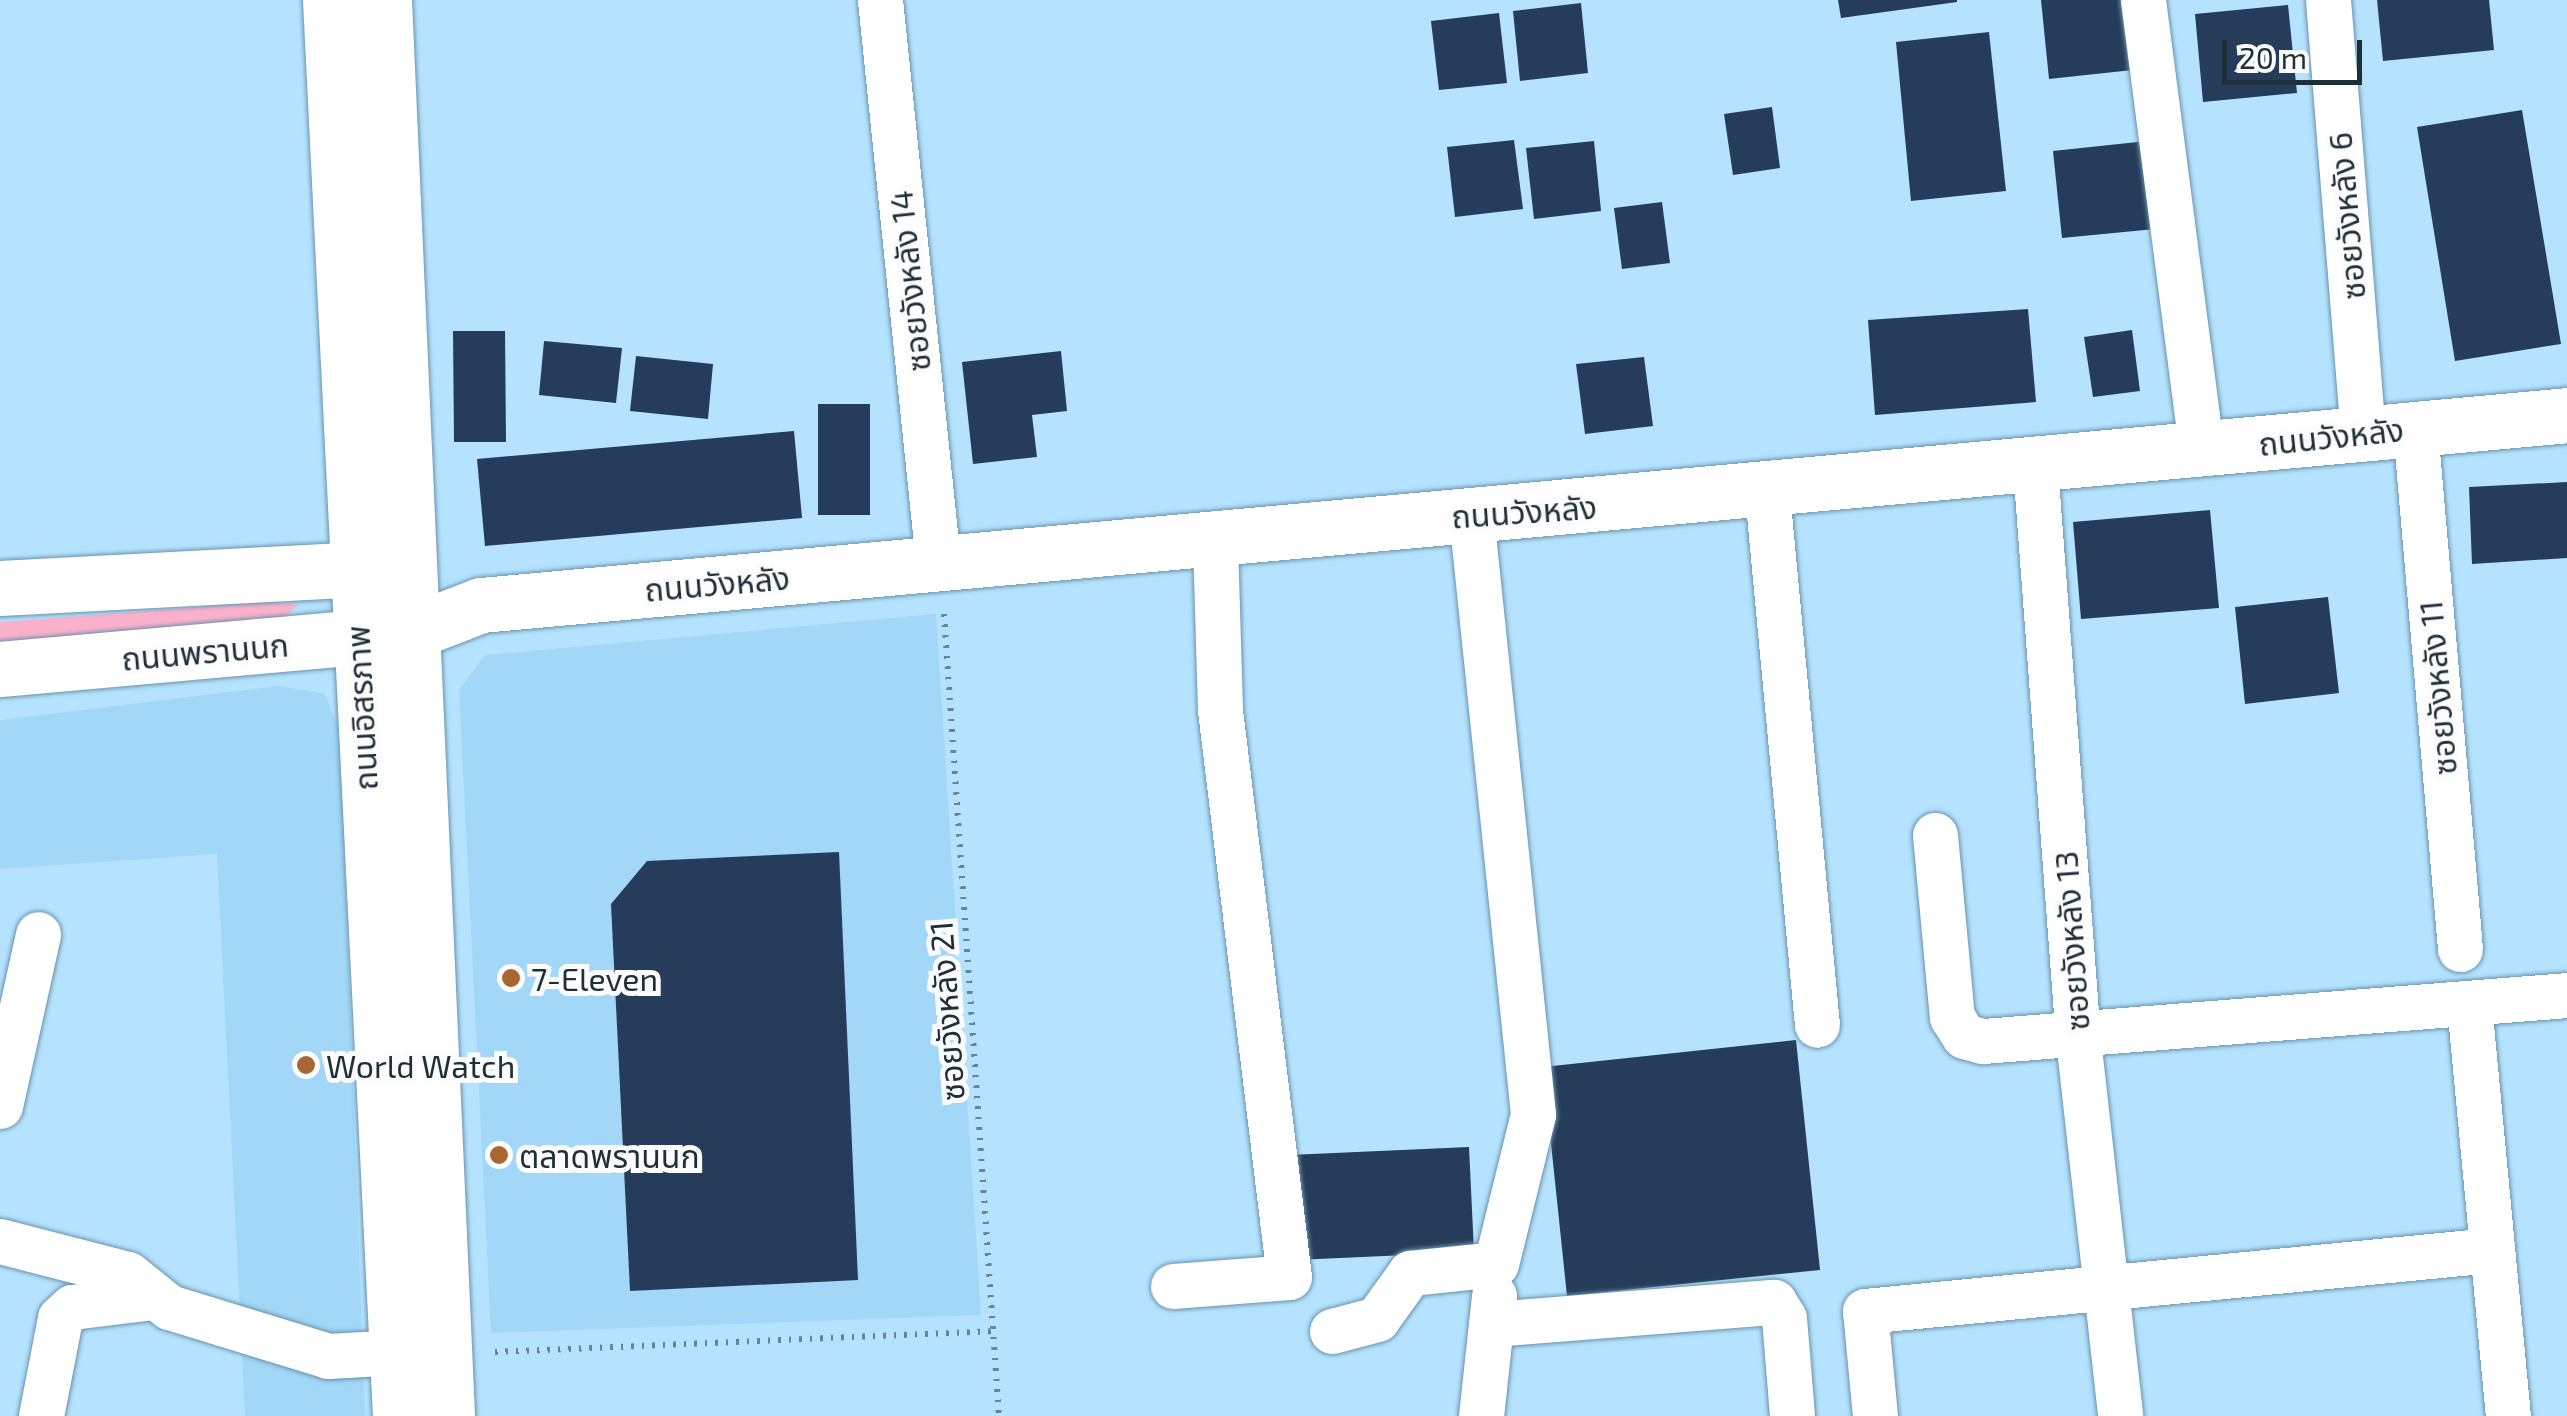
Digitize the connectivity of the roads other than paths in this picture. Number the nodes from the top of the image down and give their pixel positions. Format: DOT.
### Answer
graph roads {
  1 [pos="330,0"];
  2 [pos="384,0"];
  3 [pos="880,0"];
  4 [pos="2143,0"];
  5 [pos="2328,0"];
  6 [pos="2567,415"];
  7 [pos="2389,430"];
  8 [pos="2200,449"];
  9 [pos="2034,466"];
  10 [pos="1767,493"];
  11 [pos="1470,515"];
  12 [pos="1216,538"];
  13 [pos="408,566"];
  14 [pos="352,570"];
  15 [pos="941,582"];
  16 [pos="0,588"];
  17 [pos="481,605"];
  18 [pos="411,632"];
  19 [pos="357,637"];
  20 [pos="0,670"];
  21 [pos="1935,835"];
  22 [pos="38,934"];
  23 [pos="2460,949"];
  24 [pos="2567,995"];
  25 [pos="2470,1004"];
  26 [pos="1817,1025"];
  27 [pos="2078,1040"];
  28 [pos="0,1106"];
  29 [pos="0,1241"];
  30 [pos="2492,1250"];
  31 [pos="1496,1264"];
  32 [pos="1173,1286"];
  33 [pos="2106,1288"];
  34 [pos="153,1297"];
  35 [pos="1492,1324"];
  36 [pos="1332,1332"];
  37 [pos="421,1353"];
  38 [pos="41,1416"];
  39 [pos="400,1416"];
  40 [pos="447,1416"];
  41 [pos="1480,1416"];
  42 [pos="1792,1416"];
  43 [pos="1875,1416"];
  44 [pos="2120,1416"];
  45 [pos="2508,1416"];
  1 -- 14 [label="main road, ถนนอิสรภาพ"];
  2 -- 13 [label="main road"];
  3 -- 15 [label="street, ซอยวังหลัง 14"];
  4 -- 8 [label="street"];
  5 -- 7 [label="street, ซอยวังหลัง 6"];
  6 -- 7 [label="main road, ถนนวังหลัง"];
  7 -- 8 [label="main road, ถนนวังหลัง"];
  7 -- 23 [label="street, ซอยวังหลัง 11"];
  8 -- 9 [label="main road, ถนนวังหลัง"];
  9 -- 10 [label="main road, ถนนวังหลัง"];
  9 -- 27 [label="street, ซอยวังหลัง 13"];
  10 -- 11 [label="main road, ถนนวังหลัง"];
  10 -- 26 [label="street"];
  11 -- 12 [label="main road, ถนนวังหลัง"];
  11 -- 31 [label="street"];
  12 -- 15 [label="main road, ถนนวังหลัง"];
  12 -- 32 [label="street"];
  13 -- 14 [label="main road"];
  13 -- 17 [label="main road"];
  13 -- 18 [label="main road"];
  14 -- 16 [label="main road"];
  14 -- 19 [label="main road, ถนนอิสรภาพ"];
  15 -- 17 [label="main road, ถนนวังหลัง"];
  17 -- 18 [label="main road, ถนนวังหลัง"];
  18 -- 19 [label="main road, ถนนพรานนก"];
  18 -- 37 [label="main road"];
  19 -- 20 [label="main road, ถนนพรานนก"];
  19 -- 37 [label="main road, ถนนอิสรภาพ"];
  21 -- 27 [label="street"];
  22 -- 28 [label="street"];
  24 -- 25 [label="street"];
  25 -- 27 [label="street"];
  25 -- 30 [label="street"];
  27 -- 33 [label="street, ซอยวังหลัง 13"];
  29 -- 34 [label="street"];
  30 -- 33 [label="street"];
  30 -- 45 [label="street"];
  31 -- 35 [label="street"];
  31 -- 36 [label="street"];
  33 -- 43 [label="street"];
  33 -- 44 [label="street, ซอยวังหลัง 13"];
  34 -- 37 [label="street"];
  34 -- 38 [label="street"];
  35 -- 41 [label="street"];
  35 -- 42 [label="street"];
  37 -- 39 [label="main road, ถนนอิสรภาพ"];
  37 -- 40 [label="main road"];
}
